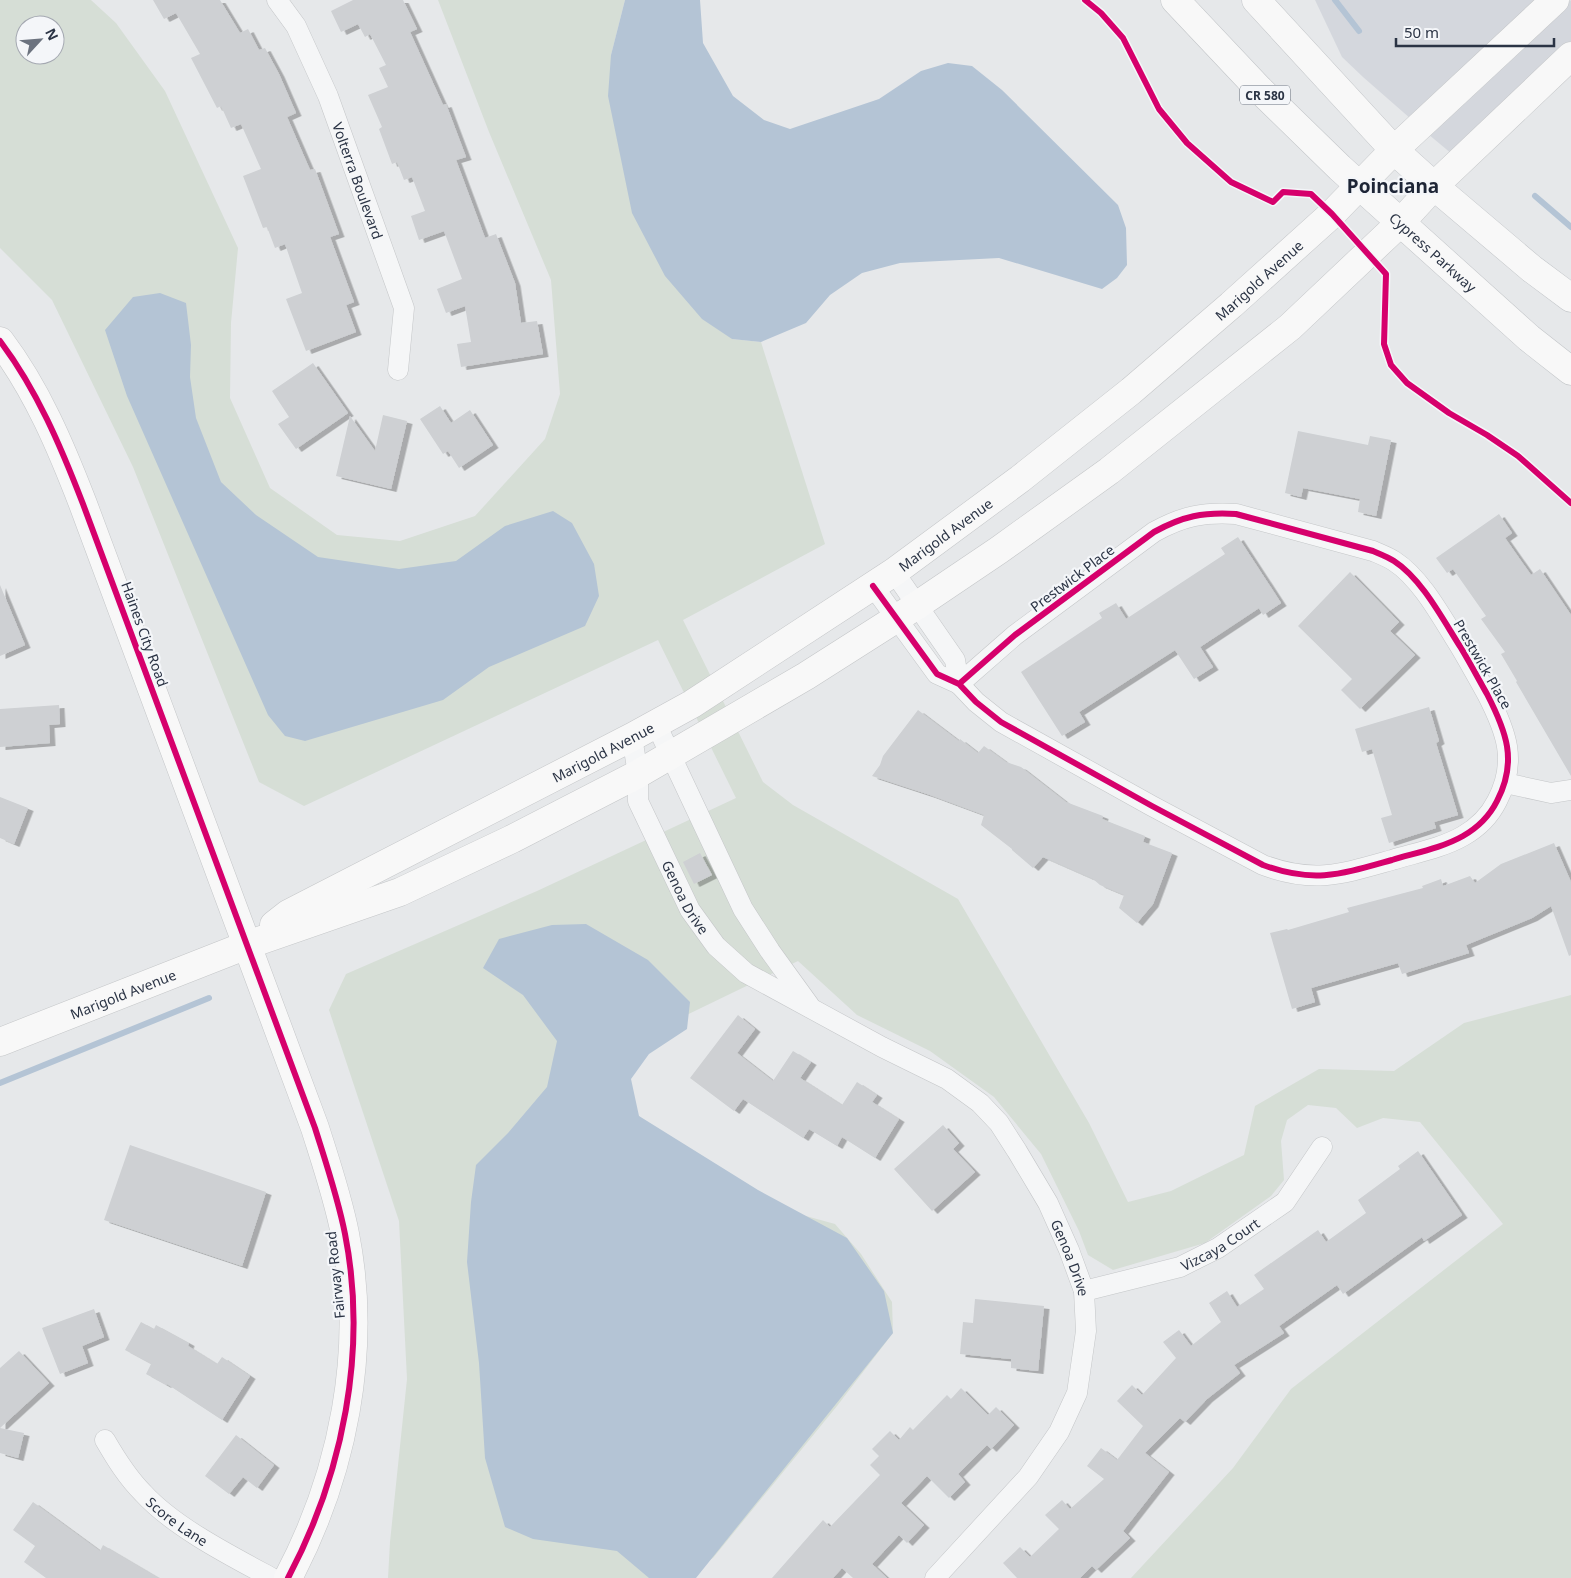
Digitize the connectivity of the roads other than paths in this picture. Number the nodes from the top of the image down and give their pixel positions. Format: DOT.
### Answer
graph roads {
  1 [pos="278,0"];
  2 [pos="1175,0"];
  3 [pos="1256,0"];
  4 [pos="1554,0"];
  5 [pos="1571,56"];
  6 [pos="1394,150"];
  7 [pos="1359,186"];
  8 [pos="1434,186"];
  9 [pos="1400,223"];
  10 [pos="1571,298"];
  11 [pos="0,341"];
  12 [pos="398,370"];
  13 [pos="1571,371"];
  14 [pos="883,579"];
  15 [pos="906,613"];
  16 [pos="959,684"];
  17 [pos="656,724"];
  18 [pos="632,737"];
  19 [pos="671,755"];
  20 [pos="638,774"];
  21 [pos="1505,783"];
  22 [pos="1571,790"];
  23 [pos="247,945"];
  24 [pos="811,1009"];
  25 [pos="0,1042"];
  26 [pos="1322,1147"];
  27 [pos="1084,1291"];
  28 [pos="104,1440"];
  29 [pos="272,1578"];
  30 [pos="288,1578"];
  31 [pos="935,1578"];
  1 -- 12 [label="street, Volterra Boulevard"];
  2 -- 7 [label="main road, Cypress Parkway / CR 580"];
  3 -- 6 [label="main road"];
  4 -- 6 [label="main road, Marigold Avenue"];
  5 -- 8 [label="main road, Marigold Avenue"];
  6 -- 7 [label="main road, Marigold Avenue"];
  6 -- 8 [label="main road"];
  7 -- 9 [label="main road, Cypress Parkway"];
  7 -- 14 [label="main road, Marigold Avenue"];
  8 -- 9 [label="main road, Marigold Avenue"];
  8 -- 10 [label="main road"];
  9 -- 13 [label="main road, Cypress Parkway"];
  9 -- 15 [label="main road, Marigold Avenue"];
  11 -- 23 [label="main road, Haines City Road"];
  14 -- 15 [label="street, Prestwick Place"];
  14 -- 17 [label="main road, Marigold Avenue"];
  15 -- 16 [label="street, Prestwick Place"];
  15 -- 19 [label="main road, Marigold Avenue"];
  16 -- 21 [label="street, Prestwick Place"];
  16 -- 21 [label="street, Prestwick Place"];
  17 -- 18 [label="main road, Marigold Avenue"];
  17 -- 19 [label="street, Genoa Drive"];
  18 -- 20 [label="street, Genoa Drive"];
  18 -- 23 [label="main road, Marigold Avenue"];
  19 -- 20 [label="main road, Marigold Avenue"];
  19 -- 24 [label="street, Genoa Drive"];
  20 -- 23 [label="main road, Marigold Avenue"];
  20 -- 24 [label="street, Genoa Drive"];
  21 -- 22 [label="street"];
  23 -- 25 [label="main road, Marigold Avenue"];
  23 -- 30 [label="main road, Fairway Road"];
  24 -- 27 [label="street, Genoa Drive"];
  26 -- 27 [label="street, Vizcaya Court"];
  27 -- 31 [label="street, Genoa Drive"];
  28 -- 29 [label="street, Score Lane"];
}
